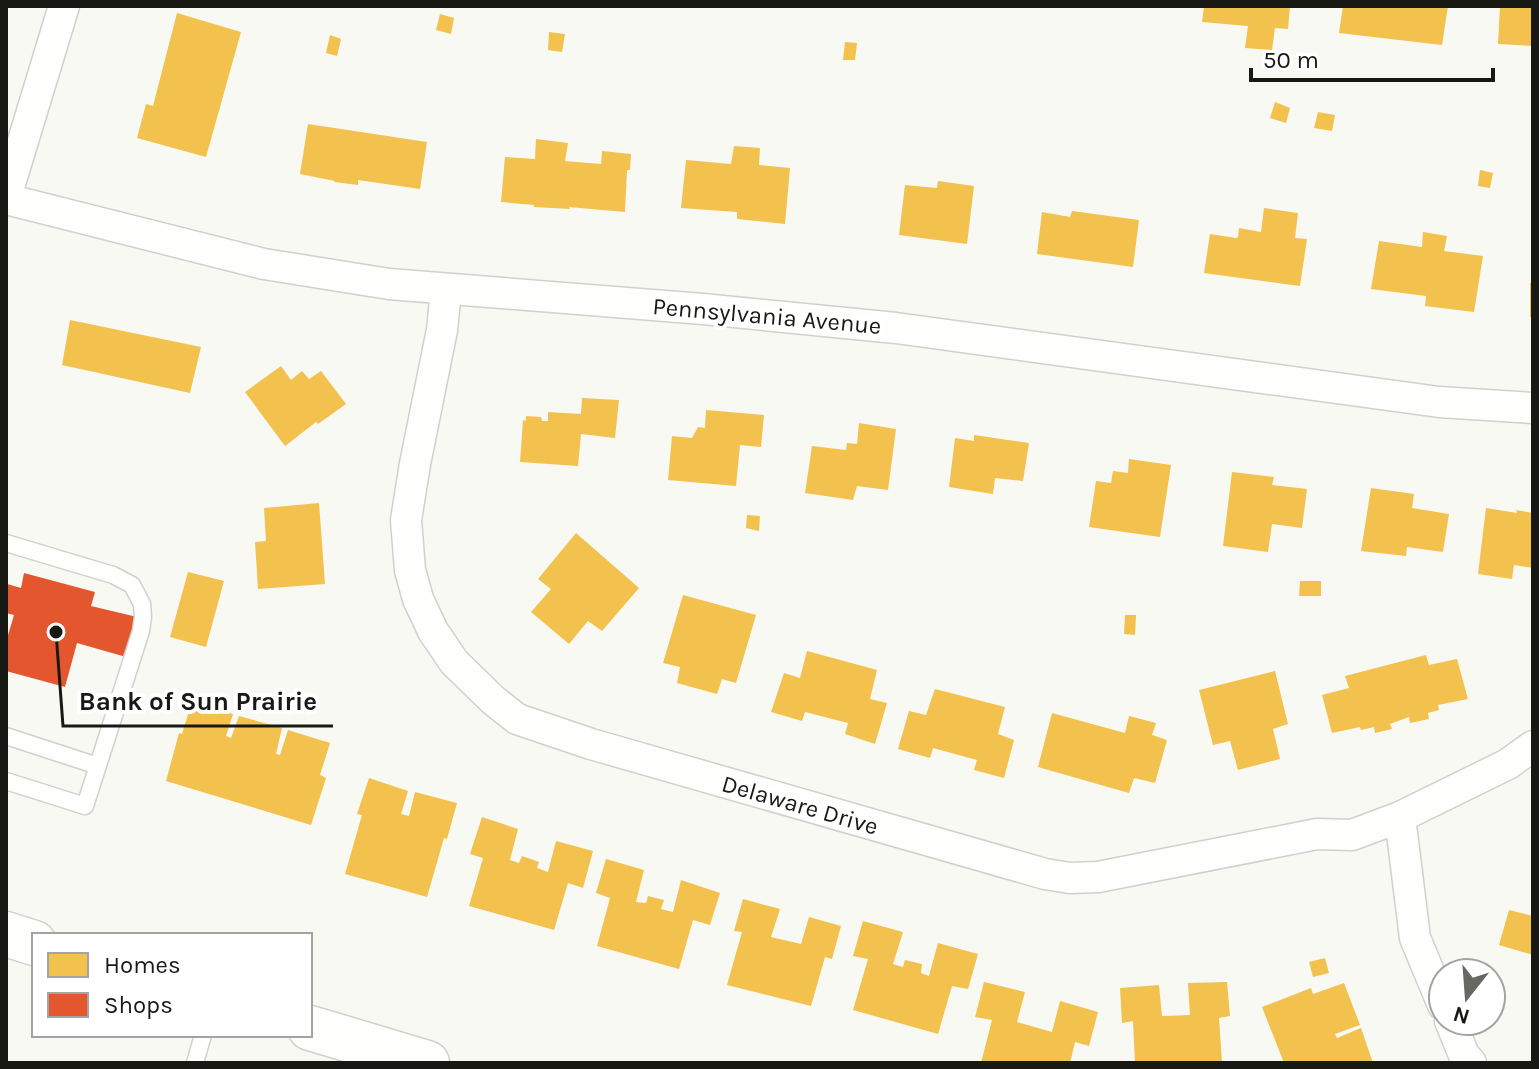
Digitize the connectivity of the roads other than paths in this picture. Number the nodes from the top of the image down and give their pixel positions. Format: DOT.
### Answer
graph roads {
  1 [pos="64,6"];
  2 [pos="6,198"];
  3 [pos="446,289"];
  4 [pos="1533,408"];
  5 [pos="6,543"];
  6 [pos="6,736"];
  7 [pos="1533,746"];
  8 [pos="98,766"];
  9 [pos="6,781"];
  10 [pos="1400,817"];
  11 [pos="6,934"];
  12 [pos="32,942"];
  13 [pos="1427,967"];
  14 [pos="312,1029"];
  15 [pos="202,1037"];
  16 [pos="1457,1037"];
  17 [pos="195,1063"];
  18 [pos="427,1063"];
  19 [pos="1471,1063"];
  1 -- 2 [label="street"];
  2 -- 3 [label="street, Pennsylvania Avenue"];
  3 -- 4 [label="street, Pennsylvania Avenue"];
  3 -- 10 [label="street, Delaware Drive"];
  5 -- 8 [label="lane"];
  6 -- 8 [label="lane"];
  7 -- 10 [label="street, Delaware Drive"];
  8 -- 9 [label="lane"];
  10 -- 13 [label="street"];
  11 -- 12 [label="main road"];
  14 -- 18 [label="main road"];
  15 -- 17 [label="lane"];
  16 -- 19 [label="street"];
}
